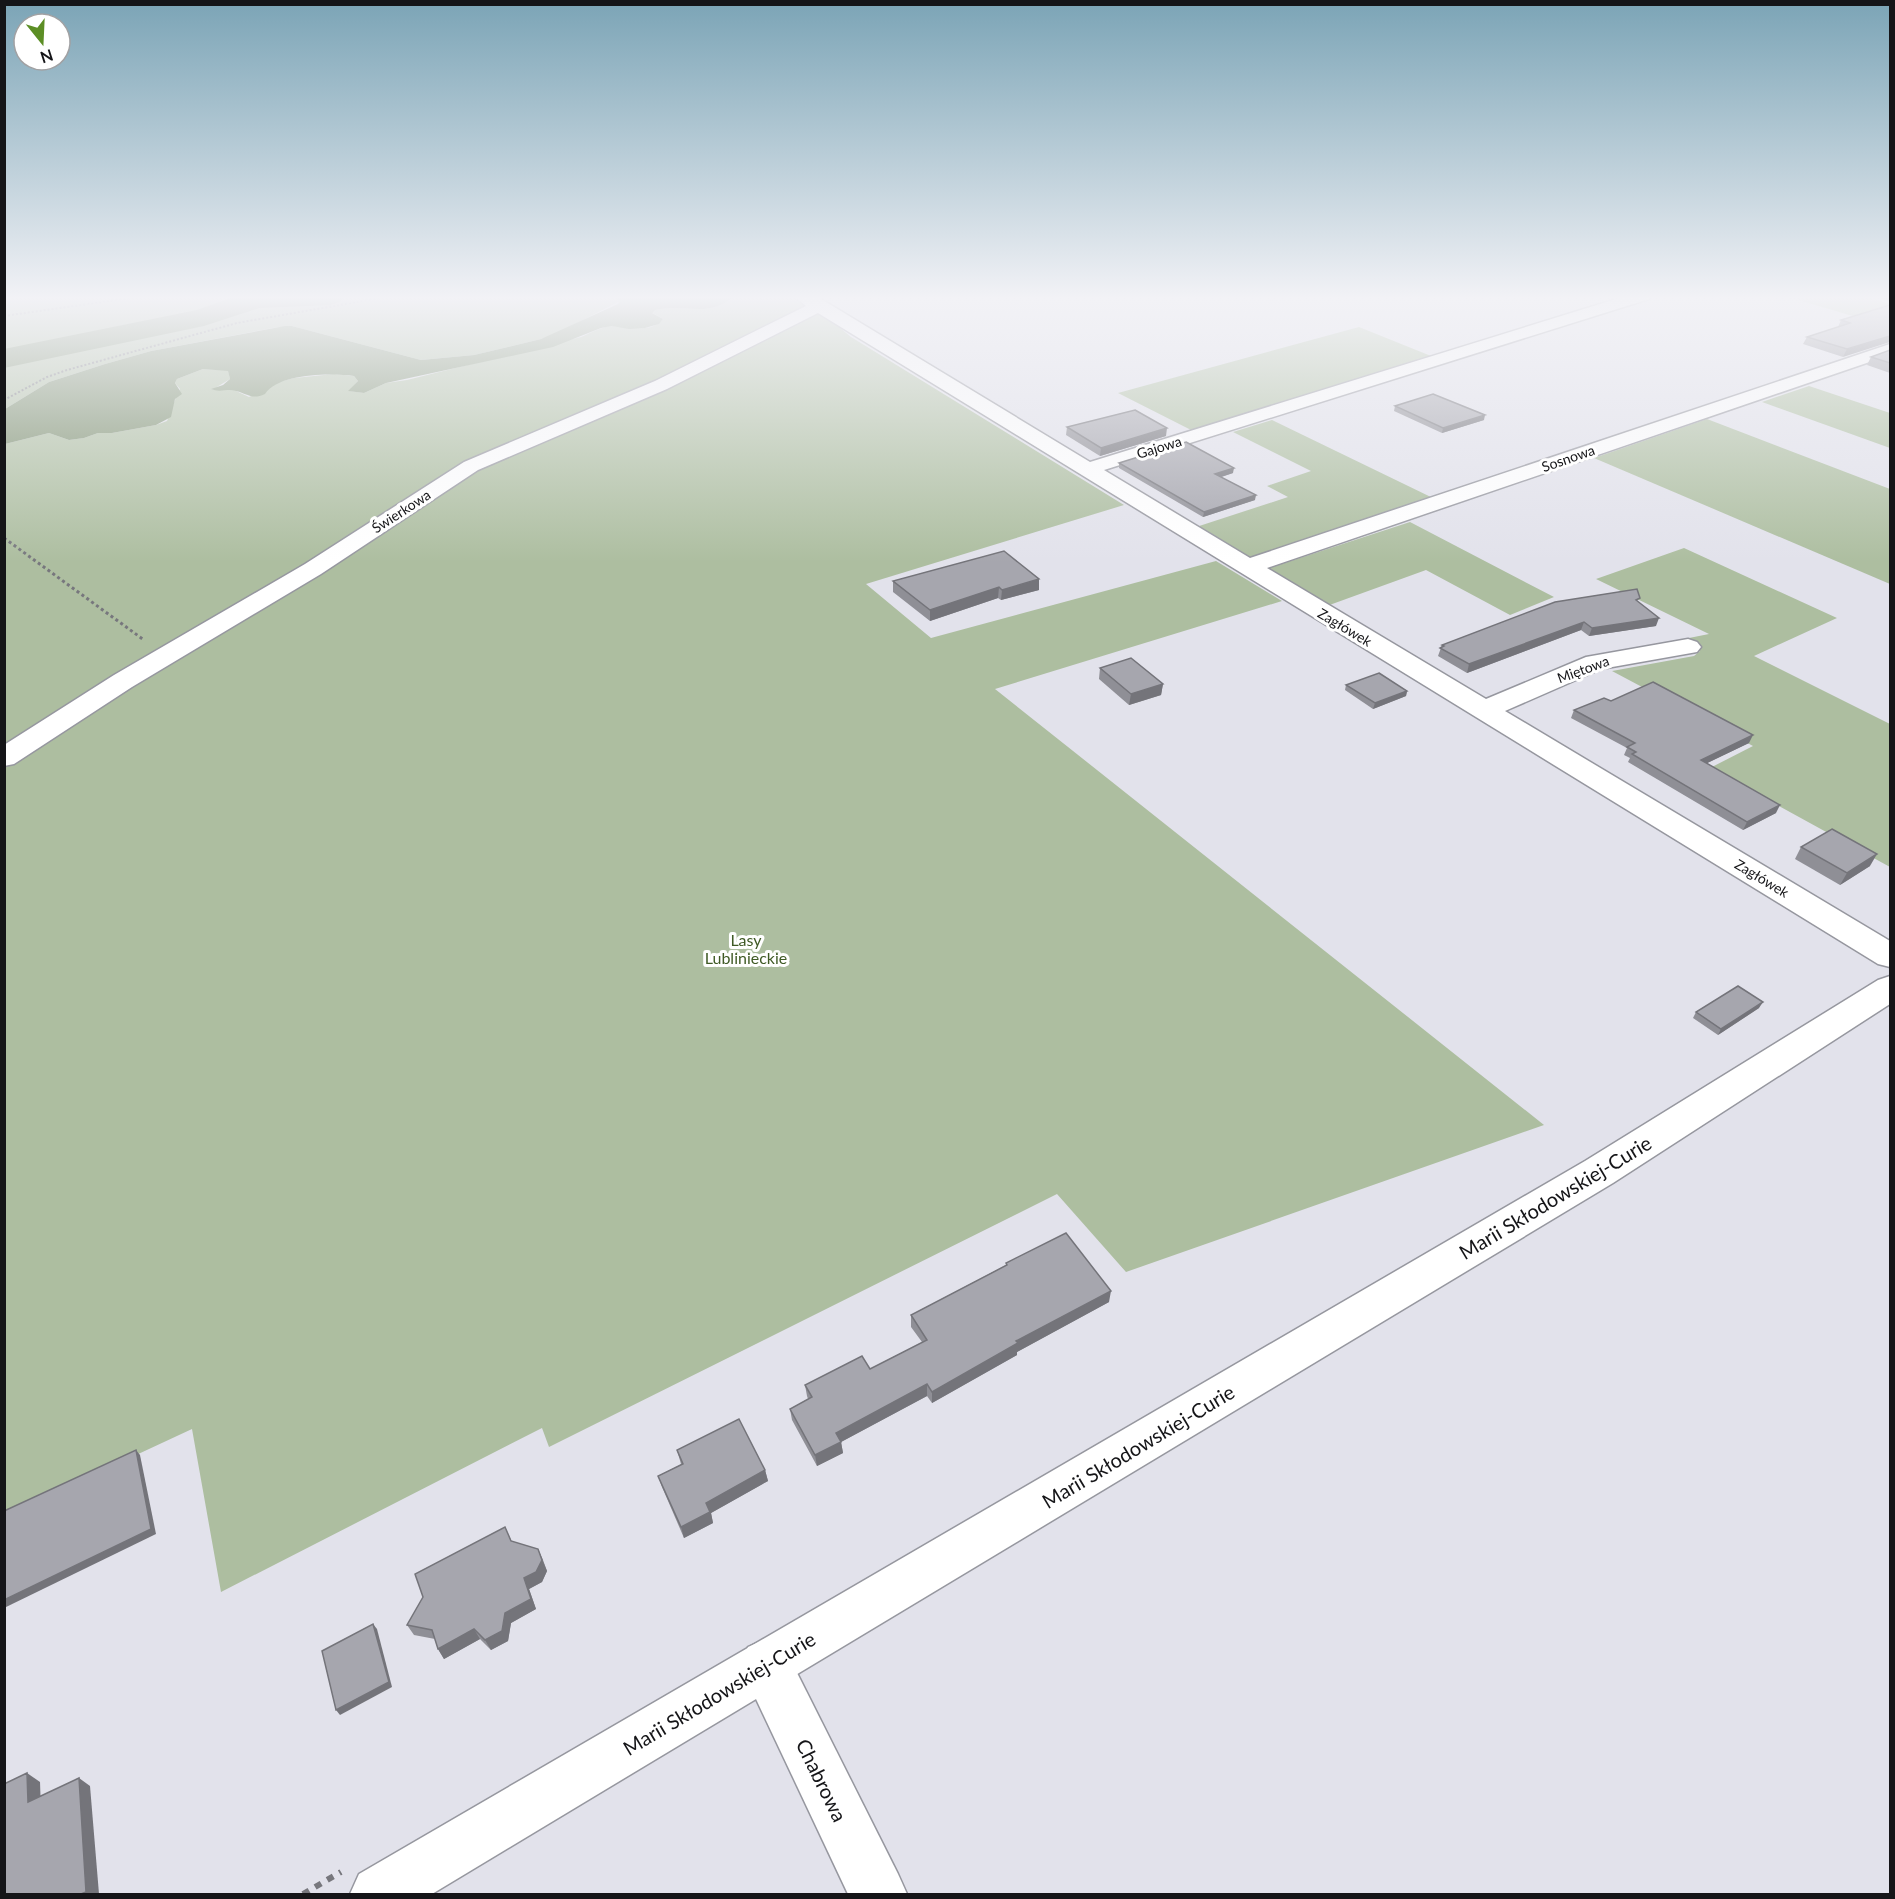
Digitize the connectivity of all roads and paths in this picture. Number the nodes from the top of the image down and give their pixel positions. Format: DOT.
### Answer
graph roads {
  1 [pos="32,385"];
  2 [pos="662,385"];
  3 [pos="949,385"];
  4 [pos="1359,385"];
  5 [pos="1785,385"];
  6 [pos="4,400"];
  7 [pos="1088,469"];
  8 [pos="4,538"];
  9 [pos="1245,567"];
  10 [pos="1688,647"];
  11 [pos="166,656"];
  12 [pos="1484,710"];
  13 [pos="4,758"];
  14 [pos="1890,956"];
  15 [pos="1890,988"];
  16 [pos="766,1665"];
  17 [pos="379,1894"];
  18 [pos="878,1894"];
  1 -- 6 [label="path"];
  2 -- 11 [label="street, Świerkowa"];
  3 -- 7 [label="street, Zagłówek"];
  4 -- 7 [label="street, Gajowa"];
  5 -- 9 [label="street, Sosnowa"];
  7 -- 9 [label="street, Zagłówek"];
  8 -- 11 [label="path"];
  9 -- 12 [label="street, Zagłówek"];
  10 -- 12 [label="street, Miętowa"];
  11 -- 13 [label="street, Świerkowa"];
  12 -- 14 [label="street, Zagłówek"];
  15 -- 16 [label="street, Marii Skłodowskiej-Curie"];
  16 -- 17 [label="street, Marii Skłodowskiej-Curie"];
  16 -- 18 [label="street, Chabrowa"];
}
